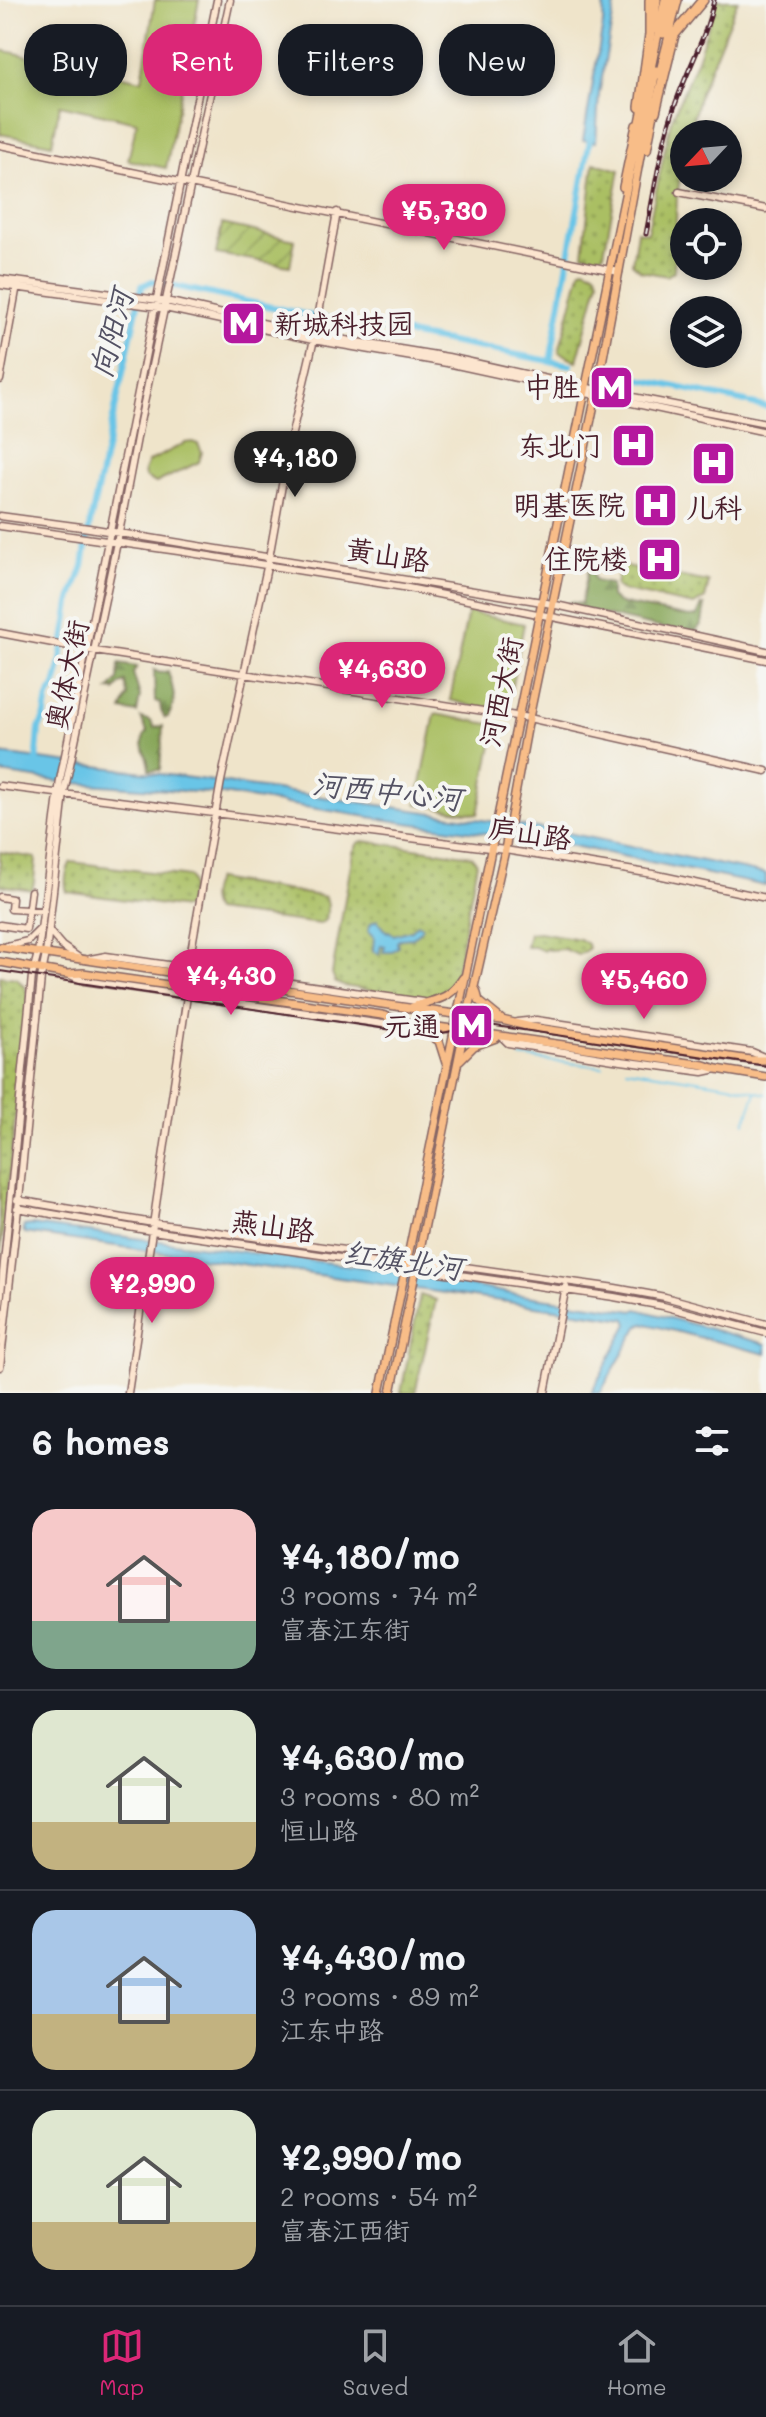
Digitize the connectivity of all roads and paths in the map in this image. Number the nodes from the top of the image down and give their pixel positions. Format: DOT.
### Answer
graph roads {
  1 [pos="217,0"];
  2 [pos="230,0"];
  3 [pos="650,0"];
  4 [pos="657,0"];
  5 [pos="668,0"];
  6 [pos="678,0"];
  7 [pos="703,0"];
  8 [pos="640,107"];
  9 [pos="655,112"];
  10 [pos="0,145"];
  11 [pos="639,153"];
  12 [pos="181,182"];
  13 [pos="191,184"];
  14 [pos="679,192"];
  15 [pos="766,209"];
  16 [pos="337,212"];
  17 [pos="627,231"];
  18 [pos="617,233"];
  19 [pos="609,269"];
  20 [pos="619,272"];
  21 [pos="0,282"];
  22 [pos="17,284"];
  23 [pos="156,303"];
  24 [pos="165,304"];
  25 [pos="314,338"];
  26 [pos="0,380"];
  27 [pos="585,390"];
  28 [pos="596,392"];
  29 [pos="766,423"];
  30 [pos="766,432"];
  31 [pos="0,516"];
  32 [pos="0,526"];
  33 [pos="110,531"];
  34 [pos="119,533"];
  35 [pos="108,542"];
  36 [pos="117,543"];
  37 [pos="268,562"];
  38 [pos="542,602"];
  39 [pos="552,605"];
  40 [pos="539,614"];
  41 [pos="550,616"];
  42 [pos="0,633"];
  43 [pos="86,649"];
  44 [pos="95,651"];
  45 [pos="766,651"];
  46 [pos="766,660"];
  47 [pos="246,673"];
  48 [pos="518,717"];
  49 [pos="529,718"];
  50 [pos="67,763"];
  51 [pos="766,771"];
  52 [pos="0,786"];
  53 [pos="61,793"];
  54 [pos="216,812"];
  55 [pos="490,848"];
  56 [pos="505,850"];
  57 [pos="31,891"];
  58 [pos="0,897"];
  59 [pos="766,898"];
  60 [pos="28,911"];
  61 [pos="44,911"];
  62 [pos="0,925"];
  63 [pos="45,929"];
  64 [pos="1,947"];
  65 [pos="42,954"];
  66 [pos="82,960"];
  67 [pos="1,962"];
  68 [pos="182,967"];
  69 [pos="39,969"];
  70 [pos="467,973"];
  71 [pos="67,974"];
  72 [pos="475,986"];
  73 [pos="187,996"];
  74 [pos="427,1003"];
  75 [pos="409,1008"];
  76 [pos="458,1015"];
  77 [pos="468,1015"];
  78 [pos="502,1020"];
  79 [pos="400,1021"];
  80 [pos="410,1023"];
  81 [pos="454,1030"];
  82 [pos="464,1031"];
  83 [pos="501,1036"];
  84 [pos="766,1059"];
  85 [pos="458,1062"];
  86 [pos="447,1068"];
  87 [pos="766,1077"];
  88 [pos="19,1200"];
  89 [pos="10,1203"];
  90 [pos="18,1208"];
  91 [pos="153,1223"];
  92 [pos="151,1235"];
  93 [pos="407,1262"];
  94 [pos="419,1263"];
  95 [pos="567,1281"];
  96 [pos="565,1294"];
  97 [pos="0,1304"];
  98 [pos="766,1324"];
  99 [pos="766,1333"];
  100 [pos="0,1367"];
  101 [pos="128,1393"];
  102 [pos="380,1393"];
  103 [pos="391,1393"];
  104 [pos="545,1393"];
  1 -- 12 [label="main road, 奥体大街"];
  2 -- 13 [label="main road, 奥体大街"];
  3 -- 8 [label="highway"];
  4 -- 8 [label="main road"];
  5 -- 11 [label="main road, 河西大街"];
  6 -- 9 [label="main road"];
  7 -- 9 [label="highway"];
  8 -- 18 [label="main road"];
  9 -- 17 [label="main road"];
  10 -- 12 [label="main road"];
  11 -- 17 [label="main road, 河西大街"];
  11 -- 18 [label="main road, 河西大街"];
  12 -- 13 [label="main road"];
  12 -- 23 [label="main road, 奥体大街"];
  13 -- 16 [label="main road"];
  13 -- 24 [label="main road, 奥体大街"];
  14 -- 15 [label="main road"];
  16 -- 19 [label="main road"];
  16 -- 25 [label="main road"];
  17 -- 20 [label="main road, 河西大街"];
  18 -- 19 [label="main road, 河西大街"];
  19 -- 20 [label="main road"];
  19 -- 27 [label="main road, 河西大街"];
  20 -- 28 [label="main road, 河西大街"];
  21 -- 22 [label="main road"];
  22 -- 23 [label="main road"];
  22 -- 26 [label="main road"];
  23 -- 24 [label="main road"];
  23 -- 33 [label="main road, 奥体大街"];
  24 -- 25 [label="main road"];
  24 -- 34 [label="main road, 奥体大街"];
  25 -- 27 [label="main road"];
  25 -- 37 [label="main road"];
  27 -- 28 [label="main road"];
  27 -- 38 [label="main road, 河西大街"];
  28 -- 29 [label="main road"];
  28 -- 30 [label="main road"];
  28 -- 39 [label="main road, 河西大街"];
  31 -- 33 [label="main road, 黄山路"];
  32 -- 35 [label="main road, 黄山路"];
  33 -- 34 [label="main road, 黄山路"];
  33 -- 35 [label="main road, 奥体大街"];
  34 -- 36 [label="main road, 奥体大街"];
  34 -- 37 [label="main road, 黄山路"];
  35 -- 36 [label="main road, 黄山路"];
  35 -- 43 [label="main road, 奥体大街"];
  36 -- 37 [label="main road, 黄山路"];
  36 -- 44 [label="main road, 奥体大街"];
  37 -- 38 [label="main road, 黄山路"];
  37 -- 40 [label="main road, 黄山路"];
  37 -- 47 [label="main road"];
  38 -- 39 [label="main road, 黄山路"];
  38 -- 40 [label="main road, 河西大街"];
  39 -- 41 [label="main road, 河西大街"];
  39 -- 45 [label="main road, 黄山路"];
  40 -- 41 [label="main road, 黄山路"];
  40 -- 48 [label="main road, 河西大街"];
  41 -- 46 [label="main road, 黄山路"];
  41 -- 49 [label="main road, 河西大街"];
  42 -- 43 [label="main road"];
  43 -- 44 [label="main road"];
  43 -- 50 [label="main road, 奥体大街"];
  44 -- 47 [label="main road"];
  44 -- 50 [label="main road, 奥体大街"];
  47 -- 48 [label="main road"];
  47 -- 54 [label="main road"];
  48 -- 49 [label="main road"];
  48 -- 55 [label="main road, 河西大街"];
  49 -- 51 [label="main road"];
  49 -- 56 [label="main road, 河西大街"];
  50 -- 53 [label="main road, 奥体大街"];
  52 -- 53 [label="main road, 庐山路"];
  53 -- 54 [label="main road, 庐山路"];
  53 -- 61 [label="main road, 奥体大街"];
  53 -- 63 [label="main road, 奥体大街"];
  54 -- 55 [label="main road, 庐山路"];
  54 -- 68 [label="main road"];
  55 -- 56 [label="main road, 庐山路"];
  55 -- 70 [label="main road, 河西大街"];
  56 -- 59 [label="main road, 庐山路"];
  56 -- 72 [label="main road, 河西大街"];
  57 -- 60 [label="main road"];
  58 -- 60 [label="main road"];
  60 -- 61 [label="main road"];
  60 -- 62 [label="main road"];
  61 -- 63 [label="main road, 奥体大街"];
  63 -- 64 [label="main road"];
  63 -- 65 [label="main road, 奥体大街"];
  63 -- 66 [label="main road"];
  64 -- 65 [label="main road"];
  65 -- 66 [label="main road"];
  65 -- 69 [label="main road, 奥体大街"];
  66 -- 68 [label="main road"];
  66 -- 75 [label="main road"];
  67 -- 69 [label="main road"];
  68 -- 74 [label="main road"];
  69 -- 71 [label="main road"];
  69 -- 88 [label="main road, 奥体大街"];
  69 -- 89 [label="main road, 奥体大街"];
  70 -- 74 [label="main road"];
  70 -- 76 [label="main road, 河西大街"];
  71 -- 73 [label="main road"];
  71 -- 79 [label="main road"];
  72 -- 77 [label="main road, 河西大街"];
  72 -- 78 [label="main road"];
  73 -- 79 [label="main road"];
  73 -- 91 [label="main road"];
  74 -- 75 [label="main road"];
  75 -- 76 [label="main road"];
  76 -- 77 [label="main road"];
  76 -- 81 [label="main road, 河西大街"];
  77 -- 78 [label="main road"];
  77 -- 82 [label="main road, 河西大街"];
  78 -- 84 [label="main road"];
  79 -- 80 [label="main road"];
  80 -- 81 [label="main road"];
  80 -- 86 [label="main road"];
  81 -- 82 [label="main road"];
  81 -- 86 [label="main road, 河西大街"];
  82 -- 83 [label="main road"];
  82 -- 85 [label="main road, 河西大街"];
  83 -- 85 [label="main road"];
  83 -- 87 [label="main road"];
  85 -- 94 [label="main road, 河西大街"];
  86 -- 93 [label="main road, 河西大街"];
  88 -- 89 [label="main road, 燕山路"];
  88 -- 90 [label="main road, 奥体大街"];
  88 -- 91 [label="main road, 燕山路"];
  89 -- 90 [label="main road, 燕山路"];
  89 -- 97 [label="main road, 奥体大街"];
  90 -- 92 [label="main road, 燕山路"];
  90 -- 100 [label="main road, 奥体大街"];
  91 -- 92 [label="main road"];
  91 -- 93 [label="main road, 燕山路"];
  92 -- 93 [label="main road, 燕山路"];
  92 -- 101 [label="main road"];
  93 -- 94 [label="main road, 燕山路"];
  93 -- 102 [label="main road, 河西大街"];
  94 -- 95 [label="main road, 燕山路"];
  94 -- 96 [label="main road, 燕山路"];
  94 -- 103 [label="main road, 河西大街"];
  95 -- 96 [label="main road"];
  95 -- 98 [label="main road, 燕山路"];
  96 -- 99 [label="main road, 燕山路"];
  96 -- 104 [label="main road"];
}
